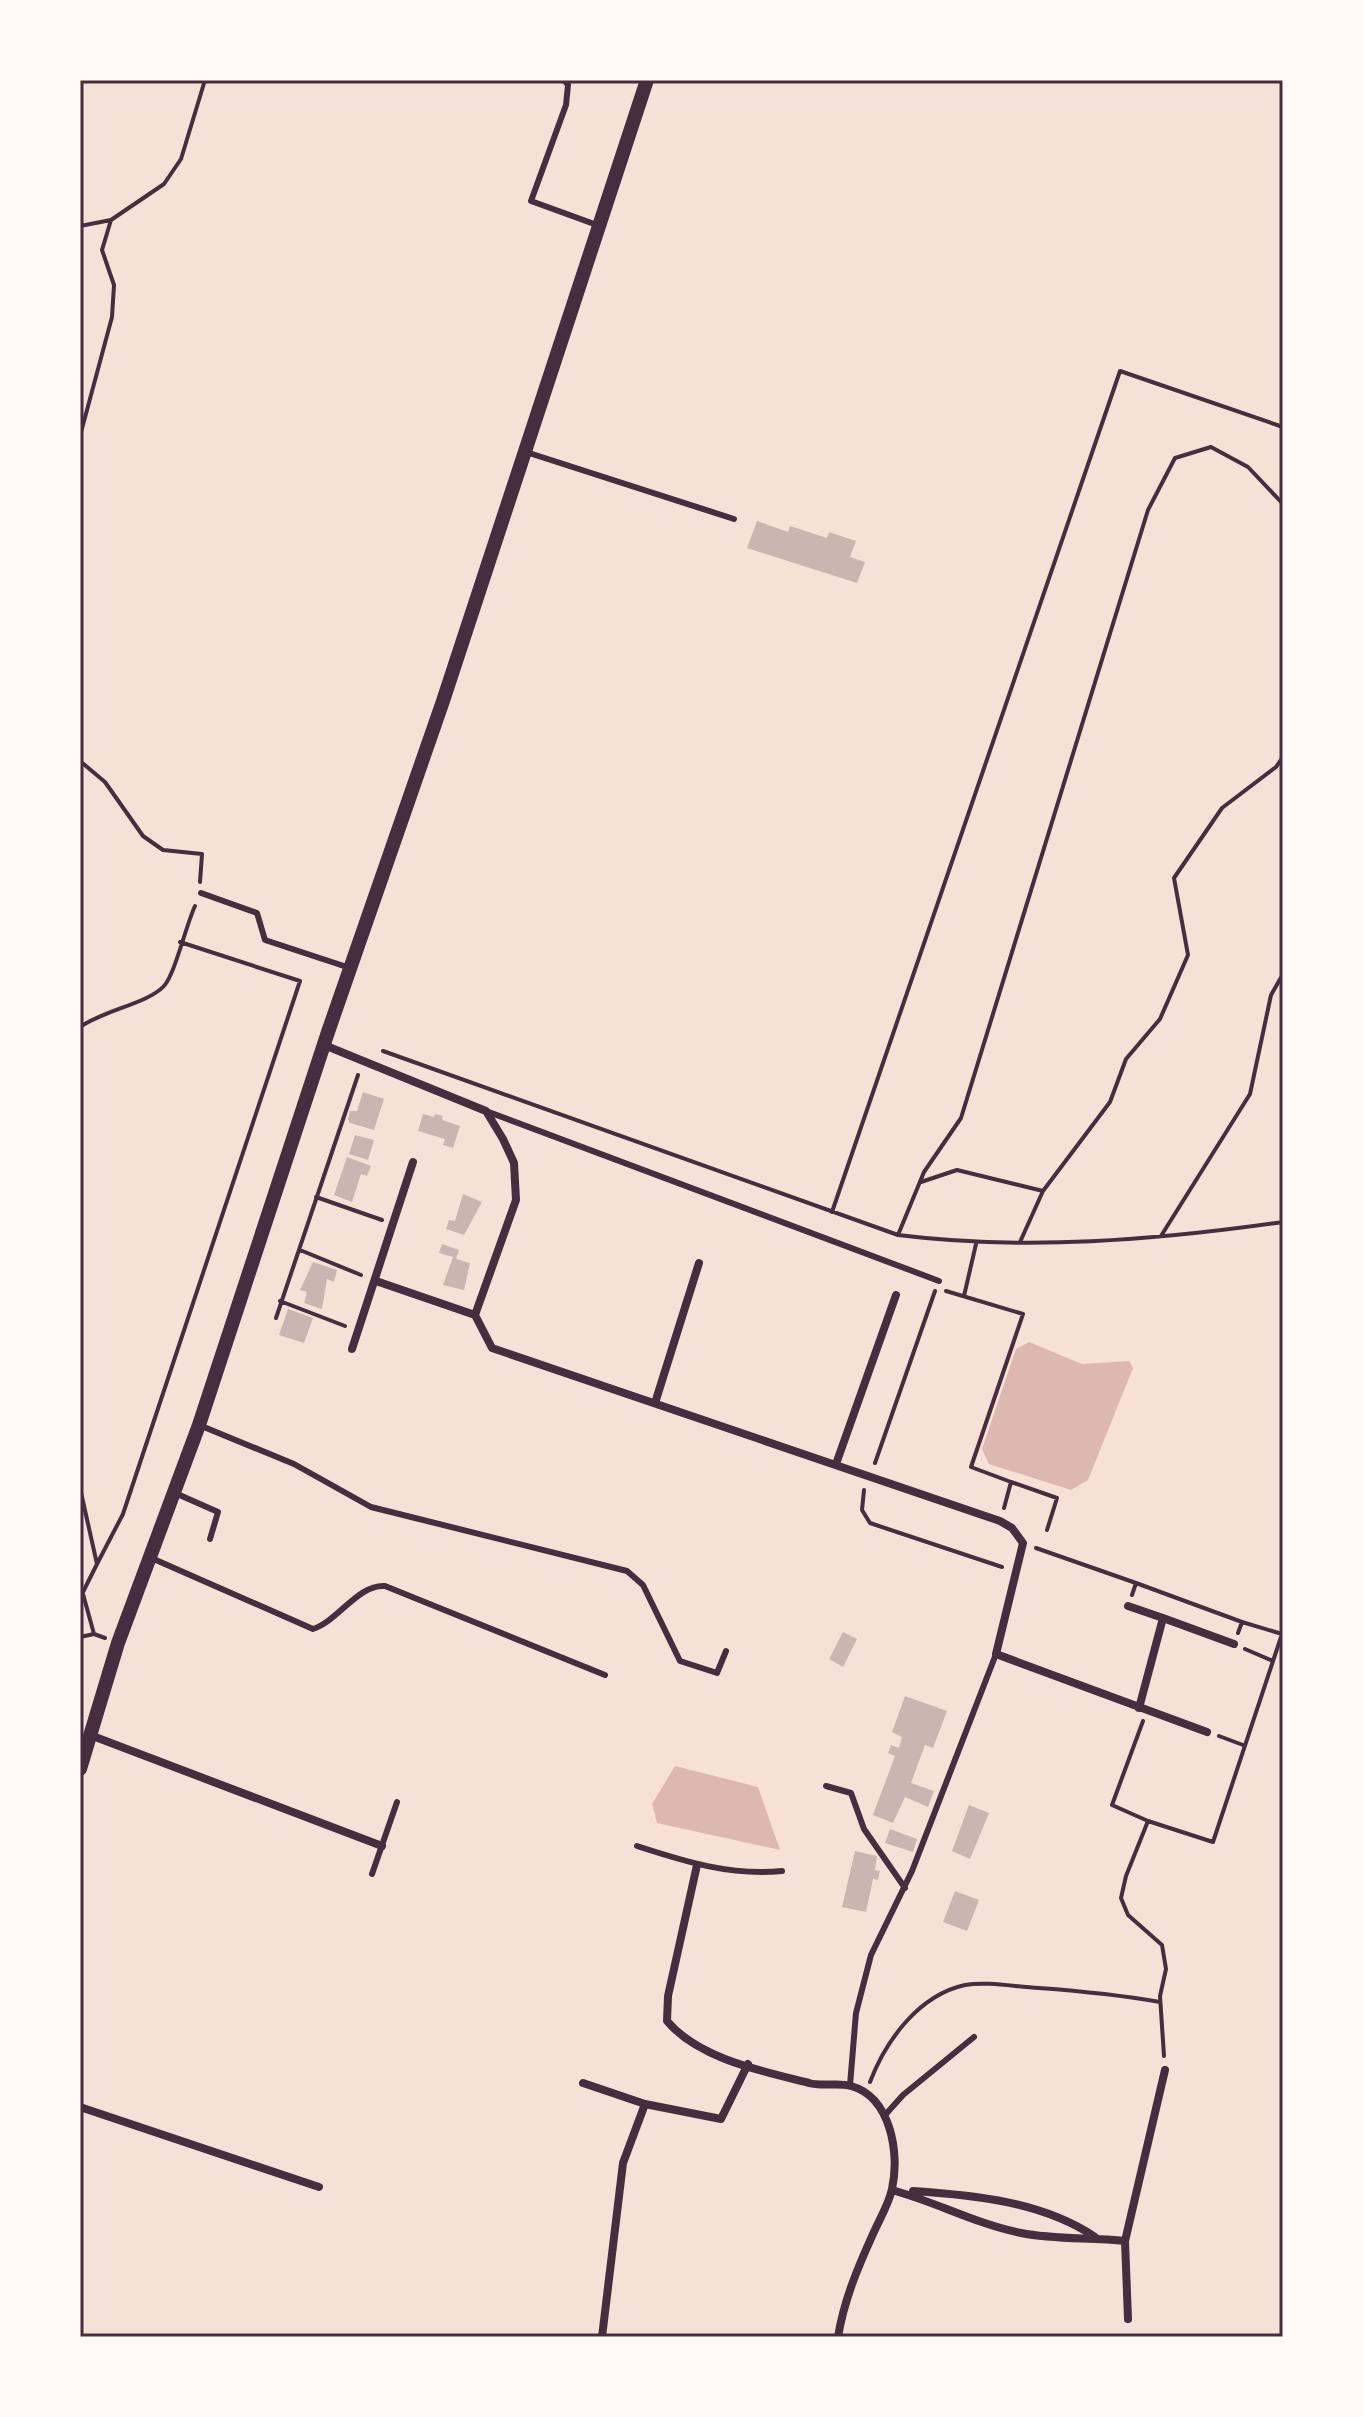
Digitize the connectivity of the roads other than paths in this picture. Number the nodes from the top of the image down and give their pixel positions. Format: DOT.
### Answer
graph roads {
  1 [pos="564,80"];
  2 [pos="647,80"];
  3 [pos="597,225"];
  4 [pos="526,452"];
  5 [pos="734,519"];
  6 [pos="201,893"];
  7 [pos="350,968"];
  8 [pos="324,1045"];
  9 [pos="486,1111"];
  10 [pos="413,1162"];
  11 [pos="699,1263"];
  12 [pos="376,1281"];
  13 [pos="937,1285"];
  14 [pos="896,1295"];
  15 [pos="475,1315"];
  16 [pos="352,1349"];
  17 [pos="655,1403"];
  18 [pos="199,1425"];
  19 [pos="836,1464"];
  20 [pos="173,1492"];
  21 [pos="210,1539"];
  22 [pos="149,1557"];
  23 [pos="1128,1606"];
  24 [pos="1163,1618"];
  25 [pos="1234,1644"];
  26 [pos="726,1651"];
  27 [pos="996,1654"];
  28 [pos="605,1675"];
  29 [pos="1143,1710"];
  30 [pos="1207,1732"];
  31 [pos="90,1735"];
  32 [pos="80,1769"];
  33 [pos="826,1786"];
  34 [pos="397,1802"];
  35 [pos="382,1846"];
  36 [pos="637,1846"];
  37 [pos="697,1865"];
  38 [pos="782,1871"];
  39 [pos="372,1874"];
  40 [pos="905,1888"];
  41 [pos="974,2037"];
  42 [pos="748,2064"];
  43 [pos="1165,2070"];
  44 [pos="583,2083"];
  45 [pos="850,2085"];
  46 [pos="645,2104"];
  47 [pos="80,2107"];
  48 [pos="886,2114"];
  49 [pos="319,2187"];
  50 [pos="892,2190"];
  51 [pos="1096,2238"];
  52 [pos="1125,2241"];
  53 [pos="1128,2319"];
  54 [pos="602,2337"];
  55 [pos="838,2337"];
  1 -- 3 [label="lane"];
  2 -- 3 [label="street"];
  3 -- 4 [label="street"];
  4 -- 5 [label="lane"];
  4 -- 7 [label="street"];
  6 -- 7 [label="lane"];
  7 -- 8 [label="street"];
  8 -- 9 [label="street"];
  8 -- 18 [label="street"];
  9 -- 13 [label="lane"];
  9 -- 15 [label="street"];
  10 -- 12 [label="street"];
  11 -- 17 [label="street"];
  12 -- 15 [label="street"];
  12 -- 16 [label="street"];
  14 -- 19 [label="street"];
  15 -- 17 [label="street"];
  17 -- 19 [label="street"];
  18 -- 20 [label="street"];
  18 -- 26 [label="lane"];
  19 -- 27 [label="street"];
  20 -- 21 [label="lane"];
  20 -- 22 [label="street"];
  22 -- 28 [label="lane"];
  22 -- 31 [label="street"];
  23 -- 24 [label="street"];
  24 -- 25 [label="street"];
  24 -- 29 [label="street"];
  27 -- 29 [label="street"];
  27 -- 40 [label="lane"];
  29 -- 30 [label="street"];
  31 -- 32 [label="street"];
  31 -- 35 [label="street"];
  33 -- 40 [label="lane"];
  34 -- 35 [label="lane"];
  35 -- 39 [label="lane"];
  36 -- 37 [label="lane"];
  37 -- 38 [label="lane"];
  37 -- 42 [label="street"];
  40 -- 45 [label="lane"];
  41 -- 48 [label="lane"];
  42 -- 45 [label="street"];
  42 -- 46 [label="street"];
  43 -- 52 [label="street"];
  44 -- 46 [label="street"];
  45 -- 48 [label="street"];
  46 -- 54 [label="street"];
  47 -- 49 [label="street"];
  48 -- 50 [label="street"];
  50 -- 51 [label="street"];
  50 -- 51 [label="street"];
  50 -- 55 [label="street"];
  51 -- 52 [label="street"];
  52 -- 53 [label="street"];
}
